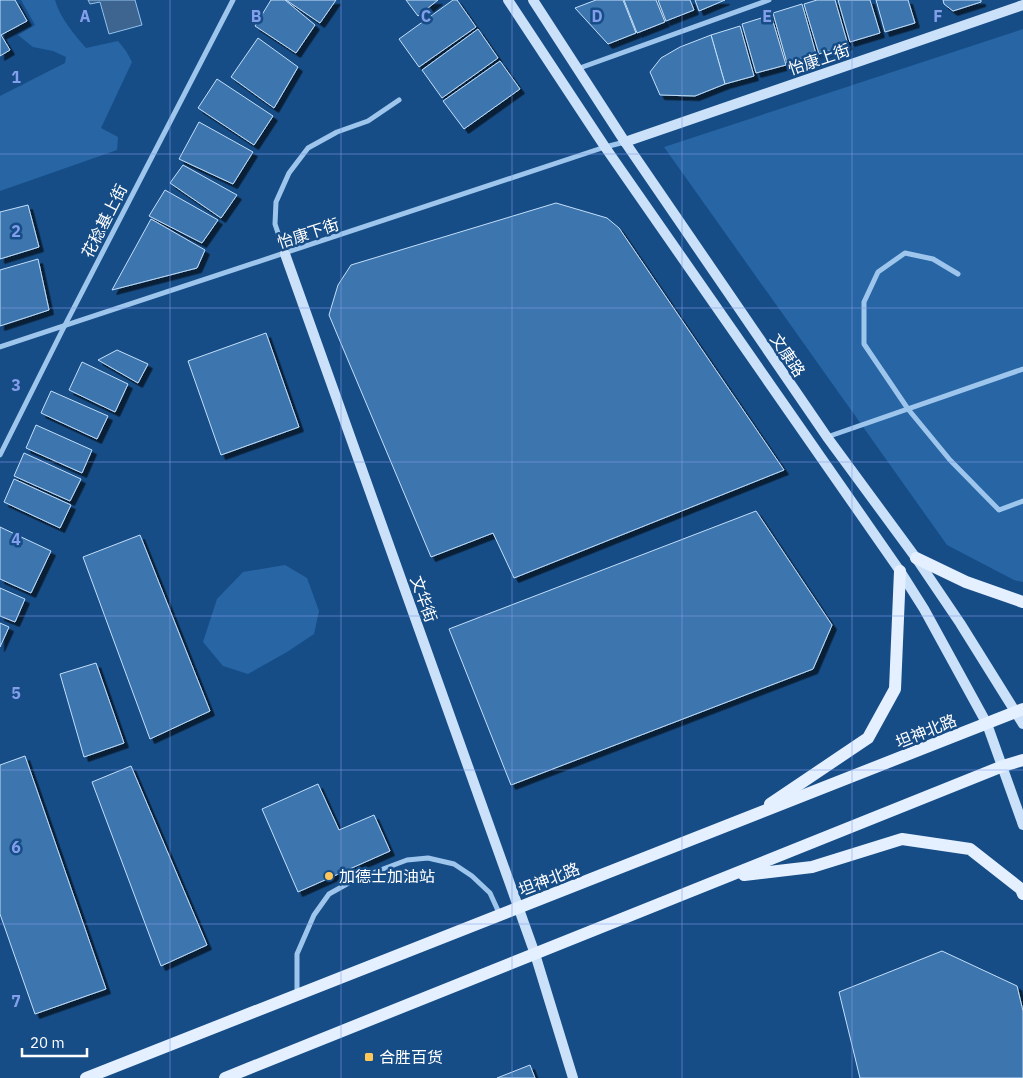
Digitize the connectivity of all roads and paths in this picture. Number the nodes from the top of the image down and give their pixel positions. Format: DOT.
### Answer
graph roads {
  1 [pos="233,0"];
  2 [pos="508,0"];
  3 [pos="532,0"];
  4 [pos="769,0"];
  5 [pos="1023,5"];
  6 [pos="577,69"];
  7 [pos="399,100"];
  8 [pos="624,142"];
  9 [pos="604,147"];
  10 [pos="285,254"];
  11 [pos="958,274"];
  12 [pos="64,327"];
  13 [pos="0,347"];
  14 [pos="1023,369"];
  15 [pos="908,409"];
  16 [pos="827,438"];
  17 [pos="0,455"];
  18 [pos="1023,501"];
  19 [pos="916,558"];
  20 [pos="900,571"];
  21 [pos="1023,602"];
  22 [pos="1020,711"];
  23 [pos="987,724"];
  24 [pos="1023,724"];
  25 [pos="1023,760"];
  26 [pos="1003,766"];
  27 [pos="750,817"];
  28 [pos="1023,825"];
  29 [pos="727,877"];
  30 [pos="1023,894"];
  31 [pos="519,908"];
  32 [pos="500,915"];
  33 [pos="535,954"];
  34 [pos="296,995"];
  35 [pos="86,1078"];
  36 [pos="225,1078"];
  37 [pos="573,1078"];
  1 -- 12 [label="street, 花稔基上街"];
  2 -- 9 [label="street"];
  3 -- 6 [label="street, 文康路"];
  4 -- 6 [label="street"];
  5 -- 8 [label="street, 怡康上街"];
  6 -- 8 [label="street, 文康路"];
  7 -- 10 [label="street"];
  8 -- 9 [label="street, 怡康下街"];
  8 -- 16 [label="street, 文康路"];
  9 -- 10 [label="street, 怡康下街"];
  9 -- 20 [label="street"];
  10 -- 12 [label="street, 怡康下街"];
  10 -- 31 [label="street, 文华街"];
  11 -- 15 [label="street"];
  12 -- 13 [label="street, 怡康下街"];
  12 -- 17 [label="street, 花稔基上街"];
  14 -- 15 [label="street"];
  15 -- 16 [label="street"];
  15 -- 18 [label="street"];
  16 -- 19 [label="street, 文康路"];
  19 -- 21 [label="main road"];
  19 -- 22 [label="street, 文康路"];
  20 -- 23 [label="street"];
  20 -- 27 [label="main road"];
  22 -- 23 [label="main road, 坦神北路"];
  22 -- 24 [label="street, 文康路"];
  23 -- 26 [label="street"];
  23 -- 27 [label="main road, 坦神北路"];
  25 -- 26 [label="main road"];
  26 -- 28 [label="street"];
  26 -- 29 [label="main road"];
  27 -- 31 [label="main road, 坦神北路"];
  29 -- 30 [label="main road"];
  29 -- 33 [label="main road"];
  31 -- 32 [label="main road, 坦神北路"];
  31 -- 33 [label="street, 文华街"];
  32 -- 34 [label="main road, 坦神北路"];
  32 -- 34 [label="street"];
  33 -- 36 [label="main road"];
  33 -- 37 [label="street, 文华街"];
  34 -- 35 [label="main road, 坦神北路"];
}
